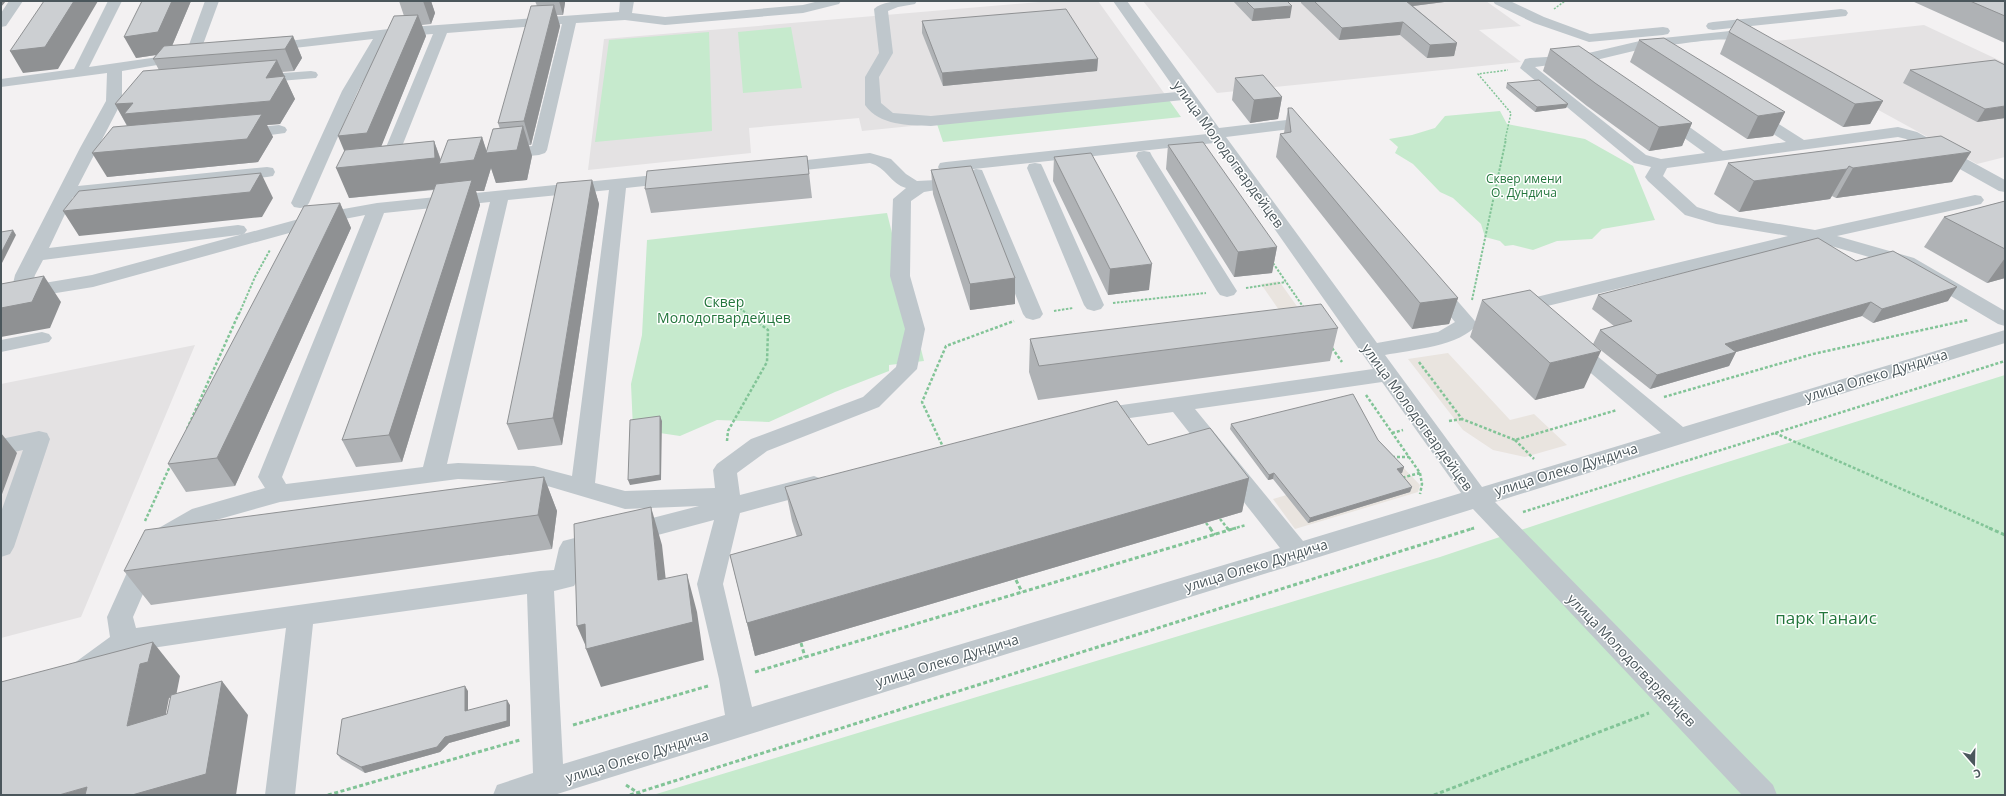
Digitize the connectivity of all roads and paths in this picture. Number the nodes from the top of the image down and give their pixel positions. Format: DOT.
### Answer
graph roads {
  1 [pos="16,1"];
  2 [pos="115,1"];
  3 [pos="212,1"];
  4 [pos="627,1"];
  5 [pos="834,1"];
  6 [pos="910,1"];
  7 [pos="1120,1"];
  8 [pos="1500,1"];
  9 [pos="1841,13"];
  10 [pos="625,16"];
  11 [pos="570,19"];
  12 [pos="1,22"];
  13 [pos="442,28"];
  14 [pos="382,34"];
  15 [pos="1645,44"];
  16 [pos="256,48"];
  17 [pos="209,54"];
  18 [pos="193,55"];
  19 [pos="1763,55"];
  20 [pos="1664,56"];
  21 [pos="1584,58"];
  22 [pos="115,68"];
  23 [pos="1527,68"];
  24 [pos="79,73"];
  25 [pos="310,75"];
  26 [pos="240,81"];
  27 [pos="1616,81"];
  28 [pos="3,86"];
  29 [pos="1188,96"];
  30 [pos="1740,106"];
  31 [pos="1654,109"];
  32 [pos="1878,120"];
  33 [pos="279,130"];
  34 [pos="1898,132"];
  35 [pos="223,136"];
  36 [pos="1219,139"];
  37 [pos="1800,144"];
  38 [pos="1316,148"];
  39 [pos="486,155"];
  40 [pos="1718,155"];
  41 [pos="1144,156"];
  42 [pos="410,162"];
  43 [pos="1661,164"];
  44 [pos="946,167"];
  45 [pos="1035,168"];
  46 [pos="763,170"];
  47 [pos="266,172"];
  48 [pos="976,174"];
  49 [pos="694,176"];
  50 [pos="618,184"];
  51 [pos="921,186"];
  52 [pos="2005,187"];
  53 [pos="67,192"];
  54 [pos="2005,192"];
  55 [pos="500,196"];
  56 [pos="300,203"];
  57 [pos="377,208"];
  58 [pos="280,230"];
  59 [pos="1815,235"];
  60 [pos="36,255"];
  61 [pos="1273,263"];
  62 [pos="1426,275"];
  63 [pos="1286,282"];
  64 [pos="1227,291"];
  65 [pos="20,293"];
  66 [pos="1,296"];
  67 [pos="1531,304"];
  68 [pos="1094,305"];
  69 [pos="740,308"];
  70 [pos="1510,310"];
  71 [pos="1033,314"];
  72 [pos="1308,314"];
  73 [pos="1488,317"];
  74 [pos="2000,317"];
  75 [pos="1467,324"];
  76 [pos="2005,336"];
  77 [pos="42,338"];
  78 [pos="1406,344"];
  79 [pos="1,346"];
  80 [pos="1326,347"];
  81 [pos="1371,351"];
  82 [pos="2005,361"];
  83 [pos="1387,374"];
  84 [pos="1353,378"];
  85 [pos="1179,404"];
  86 [pos="1640,404"];
  87 [pos="1072,421"];
  88 [pos="186,430"];
  89 [pos="1774,433"];
  90 [pos="1678,435"];
  91 [pos="1,447"];
  92 [pos="944,451"];
  93 [pos="1387,455"];
  94 [pos="1409,457"];
  95 [pos="173,459"];
  96 [pos="725,470"];
  97 [pos="433,474"];
  98 [pos="1398,479"];
  99 [pos="837,480"];
  100 [pos="582,488"];
  101 [pos="280,493"];
  102 [pos="1476,497"];
  103 [pos="728,502"];
  104 [pos="1270,518"];
  105 [pos="1220,519"];
  106 [pos="1498,520"];
  107 [pos="1206,523"];
  108 [pos="1229,530"];
  109 [pos="1215,535"];
  110 [pos="2005,535"];
  111 [pos="152,544"];
  112 [pos="1,547"];
  113 [pos="1297,552"];
  114 [pos="1016,580"];
  115 [pos="540,581"];
  116 [pos="1022,592"];
  117 [pos="301,615"];
  118 [pos="125,641"];
  119 [pos="801,643"];
  120 [pos="805,657"];
  121 [pos="733,679"];
  122 [pos="62,680"];
  123 [pos="1673,703"];
  124 [pos="741,724"];
  125 [pos="548,732"];
  126 [pos="550,782"];
  127 [pos="280,795"];
  128 [pos="328,795"];
  129 [pos="508,795"];
  130 [pos="630,795"];
  131 [pos="1434,795"];
  132 [pos="1762,795"];
  1 -- 12 [label="street"];
  2 -- 24 [label="street"];
  3 -- 18 [label="street"];
  4 -- 10 [label="street"];
  5 -- 10 [label="street"];
  6 -- 29 [label="street"];
  7 -- 29 [label="street, улица Молодогвардейцев"];
  8 -- 9 [label="street"];
  10 -- 11 [label="street"];
  11 -- 13 [label="street"];
  11 -- 39 [label="street"];
  13 -- 14 [label="street"];
  13 -- 42 [label="street"];
  14 -- 16 [label="street"];
  14 -- 56 [label="street"];
  15 -- 19 [label="street"];
  15 -- 20 [label="street"];
  15 -- 21 [label="street"];
  17 -- 18 [label="street"];
  18 -- 22 [label="street"];
  21 -- 23 [label="street"];
  21 -- 27 [label="street"];
  22 -- 24 [label="street"];
  22 -- 53 [label="street"];
  23 -- 43 [label="street"];
  23 -- 75 [label="path"];
  24 -- 28 [label="street"];
  25 -- 26 [label="street"];
  29 -- 36 [label="street, улица Молодогвардейцев"];
  30 -- 37 [label="street"];
  31 -- 40 [label="street"];
  32 -- 34 [label="street"];
  33 -- 35 [label="street"];
  34 -- 37 [label="street"];
  34 -- 52 [label="street"];
  36 -- 38 [label="street"];
  36 -- 41 [label="street"];
  36 -- 44 [label="street"];
  36 -- 81 [label="street, улица Молодогвардейцев"];
  37 -- 40 [label="street"];
  40 -- 43 [label="street"];
  41 -- 45 [label="street"];
  41 -- 64 [label="street"];
  43 -- 59 [label="street"];
  45 -- 48 [label="street"];
  45 -- 68 [label="street"];
  46 -- 51 [label="street"];
  47 -- 53 [label="street"];
  48 -- 51 [label="street"];
  48 -- 71 [label="street"];
  49 -- 50 [label="street"];
  50 -- 55 [label="street"];
  50 -- 100 [label="street"];
  51 -- 96 [label="street"];
  53 -- 60 [label="street"];
  54 -- 59 [label="street"];
  55 -- 57 [label="street"];
  55 -- 97 [label="street"];
  57 -- 58 [label="street"];
  57 -- 101 [label="street"];
  58 -- 60 [label="street"];
  58 -- 65 [label="street"];
  58 -- 88 [label="path"];
  59 -- 67 [label="street"];
  59 -- 74 [label="street"];
  60 -- 65 [label="street"];
  61 -- 63 [label="path"];
  62 -- 75 [label="street"];
  63 -- 64 [label="path"];
  63 -- 72 [label="path"];
  64 -- 68 [label="path"];
  65 -- 66 [label="street"];
  67 -- 70 [label="street"];
  67 -- 86 [label="street"];
  68 -- 71 [label="path"];
  69 -- 96 [label="path"];
  71 -- 92 [label="path"];
  73 -- 75 [label="street"];
  74 -- 86 [label="path"];
  75 -- 78 [label="street"];
  76 -- 90 [label="street, улица Олеко Дундича"];
  77 -- 79 [label="street"];
  78 -- 81 [label="street"];
  78 -- 86 [label="path"];
  80 -- 84 [label="path"];
  81 -- 83 [label="street, улица Молодогвардейцев"];
  82 -- 89 [label="path"];
  83 -- 84 [label="street"];
  83 -- 102 [label="street, улица Молодогвардейцев"];
  84 -- 85 [label="street"];
  84 -- 94 [label="path"];
  85 -- 87 [label="street"];
  85 -- 104 [label="street"];
  86 -- 90 [label="street"];
  89 -- 106 [label="path"];
  89 -- 110 [label="path"];
  90 -- 102 [label="street, улица Олеко Дундича"];
  91 -- 112 [label="street"];
  93 -- 94 [label="path"];
  94 -- 98 [label="path"];
  95 -- 111 [label="path"];
  96 -- 103 [label="street"];
  97 -- 100 [label="street"];
  97 -- 101 [label="street"];
  99 -- 103 [label="street"];
  100 -- 103 [label="street"];
  101 -- 111 [label="street"];
  102 -- 106 [label="street, улица Молодогвардейцев"];
  102 -- 113 [label="street, улица Олеко Дундича"];
  103 -- 115 [label="street"];
  103 -- 121 [label="street"];
  104 -- 108 [label="path"];
  104 -- 113 [label="street"];
  105 -- 108 [label="path"];
  106 -- 123 [label="street, улица Молодогвардейцев"];
  106 -- 130 [label="path"];
  107 -- 109 [label="path"];
  108 -- 109 [label="path"];
  109 -- 116 [label="path"];
  111 -- 118 [label="street"];
  113 -- 124 [label="street, улица Олеко Дундича"];
  114 -- 116 [label="path"];
  115 -- 117 [label="street"];
  115 -- 125 [label="street"];
  116 -- 120 [label="path"];
  117 -- 118 [label="street"];
  117 -- 127 [label="street"];
  118 -- 122 [label="street"];
  119 -- 120 [label="path"];
  120 -- 121 [label="path"];
  121 -- 124 [label="street"];
  121 -- 125 [label="path"];
  123 -- 131 [label="path"];
  123 -- 132 [label="street, улица Молодогвардейцев"];
  124 -- 126 [label="street, улица Олеко Дундича"];
  125 -- 126 [label="street"];
  125 -- 128 [label="path"];
  126 -- 129 [label="street, улица Олеко Дундича"];
}
